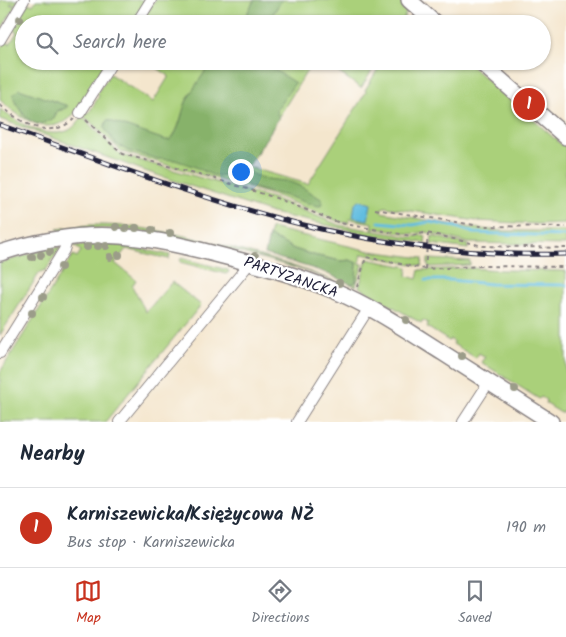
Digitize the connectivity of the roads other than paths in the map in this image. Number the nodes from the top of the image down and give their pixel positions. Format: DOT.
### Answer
graph roads {
  1 [pos="24,0"];
  2 [pos="151,0"];
  3 [pos="409,0"];
  4 [pos="142,15"];
  5 [pos="426,15"];
  6 [pos="0,40"];
  7 [pos="107,70"];
  8 [pos="490,70"];
  9 [pos="80,113"];
  10 [pos="565,132"];
  11 [pos="68,237"];
  12 [pos="0,253"];
  13 [pos="250,263"];
  14 [pos="369,308"];
  15 [pos="0,353"];
  16 [pos="488,382"];
  17 [pos="119,422"];
  18 [pos="297,422"];
  19 [pos="463,422"];
  20 [pos="551,422"];
  1 -- 6 [label="street"];
  2 -- 4 [label="street"];
  3 -- 5 [label="main road"];
  7 -- 9 [label="street"];
  8 -- 10 [label="main road"];
  11 -- 12 [label="main road, PARTYZANCKA"];
  11 -- 13 [label="main road, PARTYZANCKA"];
  11 -- 15 [label="street"];
  13 -- 14 [label="main road, PARTYZANCKA"];
  13 -- 17 [label="street"];
  14 -- 16 [label="main road, PARTYZANCKA"];
  14 -- 18 [label="street"];
  16 -- 19 [label="street"];
  16 -- 20 [label="main road, PARTYZANCKA"];
}
